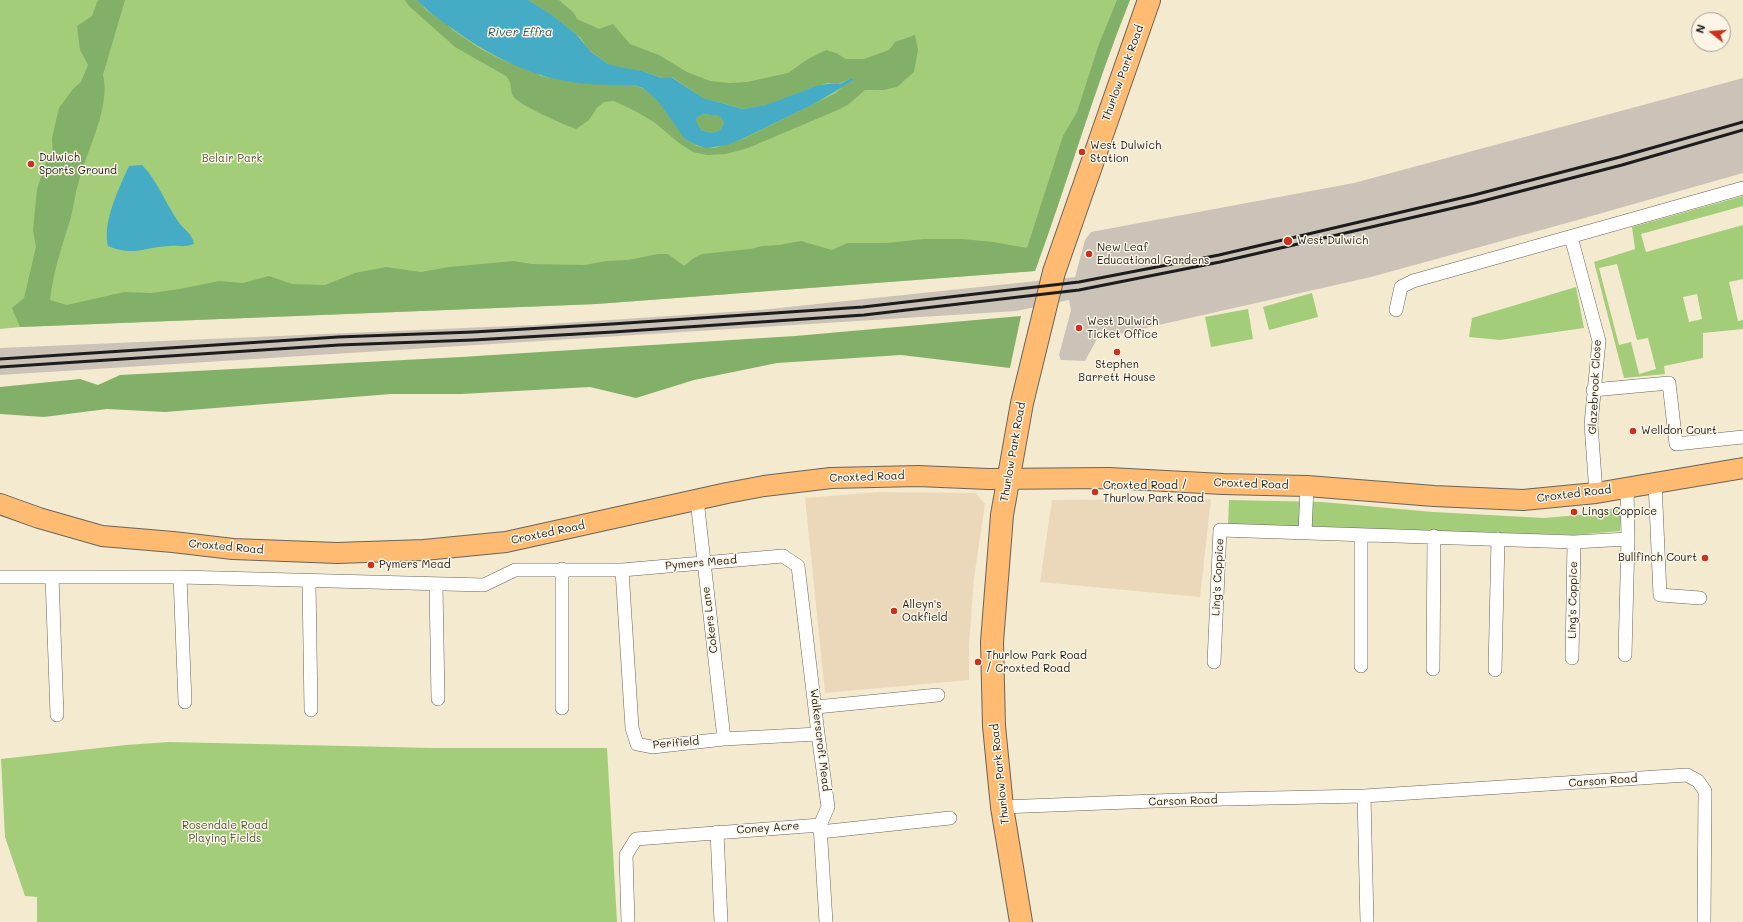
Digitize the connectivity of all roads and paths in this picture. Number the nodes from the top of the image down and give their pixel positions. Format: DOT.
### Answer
graph roads {
  1 [pos="1149,0"];
  2 [pos="1743,188"];
  3 [pos="1571,237"];
  4 [pos="1396,310"];
  5 [pos="1594,390"];
  6 [pos="1743,437"];
  7 [pos="1743,468"];
  8 [pos="1008,478"];
  9 [pos="1655,482"];
  10 [pos="1307,486"];
  11 [pos="1627,487"];
  12 [pos="1596,493"];
  13 [pos="697,500"];
  14 [pos="0,504"];
  15 [pos="1305,533"];
  16 [pos="1361,535"];
  17 [pos="1434,536"];
  18 [pos="1498,539"];
  19 [pos="1628,539"];
  20 [pos="1574,542"];
  21 [pos="790,560"];
  22 [pos="704,563"];
  23 [pos="562,569"];
  24 [pos="622,570"];
  25 [pos="0,577"];
  26 [pos="52,578"];
  27 [pos="180,578"];
  28 [pos="308,582"];
  29 [pos="436,585"];
  30 [pos="1700,598"];
  31 [pos="1625,655"];
  32 [pos="1572,658"];
  33 [pos="1214,662"];
  34 [pos="1361,666"];
  35 [pos="1433,669"];
  36 [pos="1495,670"];
  37 [pos="938,695"];
  38 [pos="438,699"];
  39 [pos="185,702"];
  40 [pos="816,707"];
  41 [pos="562,708"];
  42 [pos="311,710"];
  43 [pos="57,715"];
  44 [pos="818,734"];
  45 [pos="724,739"];
  46 [pos="1364,796"];
  47 [pos="1002,808"];
  48 [pos="950,818"];
  49 [pos="820,828"];
  50 [pos="717,832"];
  51 [pos="628,922"];
  52 [pos="721,922"];
  53 [pos="826,922"];
  54 [pos="1021,922"];
  55 [pos="1367,922"];
  56 [pos="1704,922"];
  1 -- 8 [label="highway, Thurlow Park Road"];
  2 -- 3 [label="street"];
  3 -- 4 [label="street"];
  3 -- 5 [label="street, Glazebrook Close"];
  5 -- 6 [label="street"];
  5 -- 12 [label="street, Glazebrook Close"];
  7 -- 9 [label="main road, Croxted Road"];
  8 -- 10 [label="main road, Croxted Road"];
  8 -- 13 [label="main road, Croxted Road"];
  8 -- 47 [label="highway, Thurlow Park Road"];
  9 -- 11 [label="main road, Croxted Road"];
  9 -- 30 [label="street"];
  10 -- 12 [label="main road, Croxted Road"];
  10 -- 15 [label="street"];
  11 -- 12 [label="main road, Croxted Road"];
  11 -- 19 [label="street"];
  13 -- 14 [label="main road, Croxted Road"];
  13 -- 22 [label="street, Cokers Lane"];
  15 -- 16 [label="street, Ling's Coppice"];
  15 -- 33 [label="street, Ling's Coppice"];
  16 -- 17 [label="street, Ling's Coppice"];
  16 -- 34 [label="street"];
  17 -- 18 [label="street, Ling's Coppice"];
  17 -- 35 [label="street"];
  18 -- 20 [label="street, Ling's Coppice"];
  18 -- 36 [label="street"];
  19 -- 20 [label="street, Ling's Coppice"];
  19 -- 31 [label="street"];
  20 -- 32 [label="street, Ling's Coppice"];
  21 -- 22 [label="street, Pymers Mead"];
  21 -- 40 [label="street, Walkerscroft Mead"];
  22 -- 24 [label="street, Pymers Mead"];
  22 -- 45 [label="street, Cokers Lane"];
  23 -- 24 [label="street, Pymers Mead"];
  23 -- 29 [label="street, Pymers Mead"];
  23 -- 41 [label="street"];
  24 -- 45 [label="street, Perifield"];
  25 -- 26 [label="street, Pymers Mead"];
  26 -- 27 [label="street, Pymers Mead"];
  26 -- 43 [label="street"];
  27 -- 28 [label="street, Pymers Mead"];
  27 -- 39 [label="street"];
  28 -- 29 [label="street, Pymers Mead"];
  28 -- 42 [label="street"];
  29 -- 38 [label="street"];
  37 -- 40 [label="street"];
  40 -- 44 [label="street, Walkerscroft Mead"];
  44 -- 45 [label="street, Perifield"];
  44 -- 49 [label="street, Walkerscroft Mead"];
  46 -- 47 [label="street, Carson Road"];
  46 -- 55 [label="street"];
  46 -- 56 [label="street, Carson Road"];
  47 -- 54 [label="highway, Thurlow Park Road"];
  48 -- 49 [label="street, Coney Acre"];
  49 -- 50 [label="street, Coney Acre"];
  49 -- 53 [label="street, Walkerscroft Mead"];
  50 -- 51 [label="street, Coney Acre"];
  50 -- 52 [label="street"];
}
